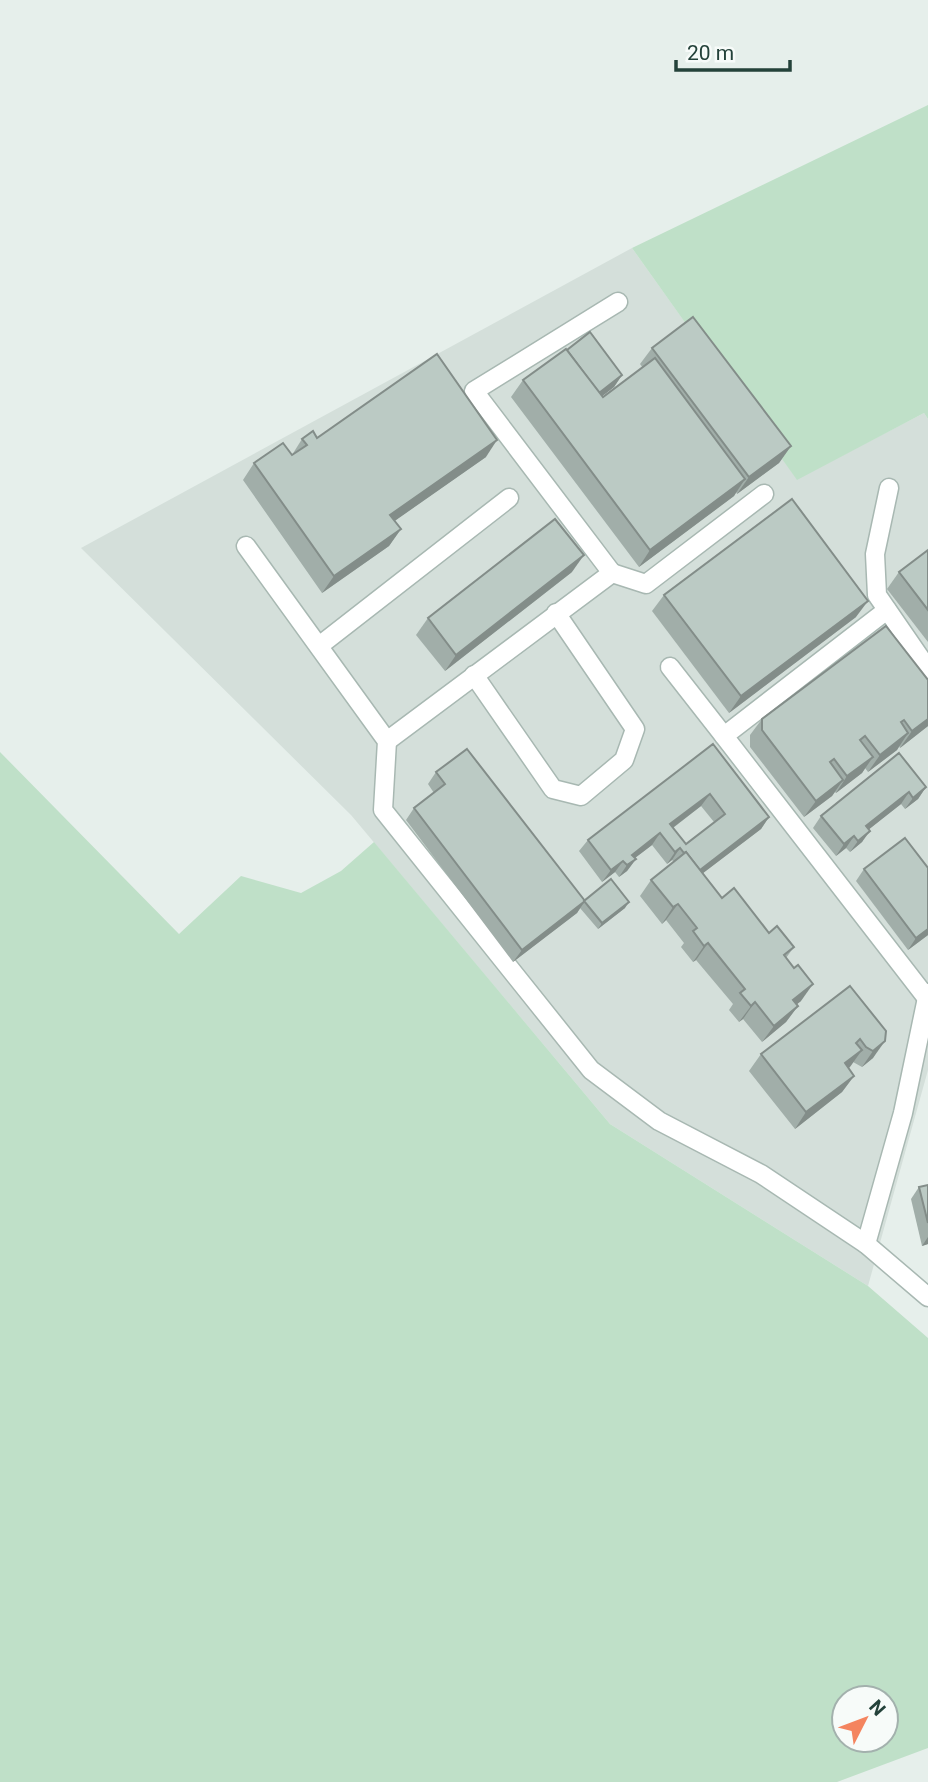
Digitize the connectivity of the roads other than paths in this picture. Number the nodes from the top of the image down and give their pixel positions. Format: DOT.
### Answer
graph roads {
  1 [pos="618,302"];
  2 [pos="889,488"];
  3 [pos="764,494"];
  4 [pos="509,498"];
  5 [pos="246,546"];
  6 [pos="612,573"];
  7 [pos="887,610"];
  8 [pos="556,613"];
  9 [pos="318,646"];
  10 [pos="670,667"];
  11 [pos="928,669"];
  12 [pos="474,675"];
  13 [pos="724,737"];
  14 [pos="387,741"];
  15 [pos="927,995"];
  16 [pos="866,1244"];
  17 [pos="928,1297"];
  1 -- 6 [label="lane"];
  2 -- 7 [label="lane"];
  3 -- 6 [label="lane"];
  4 -- 9 [label="lane"];
  5 -- 9 [label="lane"];
  6 -- 8 [label="lane"];
  7 -- 11 [label="lane"];
  7 -- 13 [label="lane"];
  8 -- 12 [label="lane"];
  8 -- 12 [label="lane"];
  9 -- 14 [label="lane"];
  10 -- 13 [label="lane"];
  12 -- 14 [label="lane"];
  13 -- 15 [label="lane"];
  14 -- 16 [label="lane"];
  15 -- 16 [label="lane"];
  16 -- 17 [label="lane"];
}
